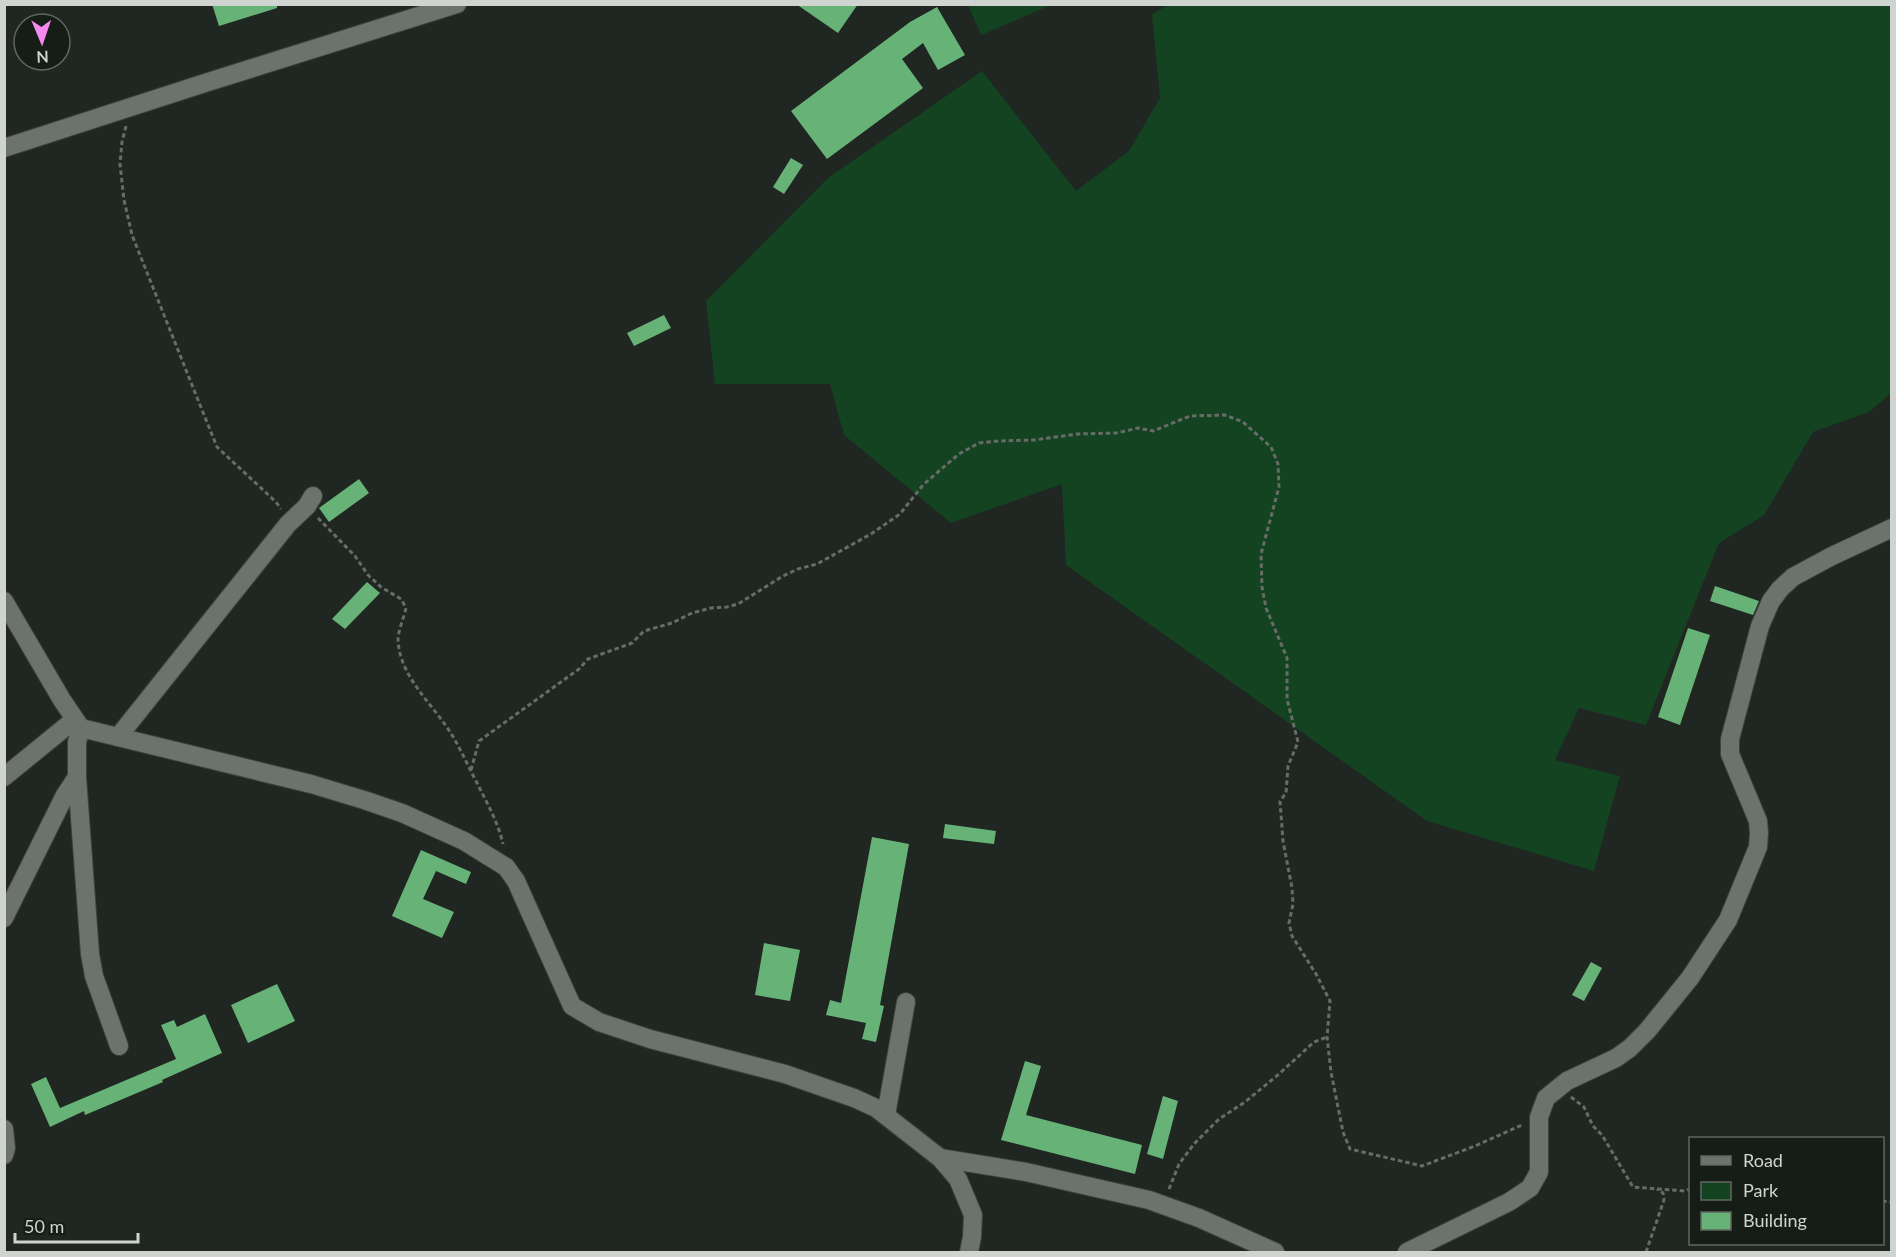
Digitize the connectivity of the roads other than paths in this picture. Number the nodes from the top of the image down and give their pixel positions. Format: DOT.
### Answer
graph roads {
  1 [pos="458,4"];
  2 [pos="4,148"];
  3 [pos="310,501"];
  4 [pos="1892,528"];
  5 [pos="4,601"];
  6 [pos="78,724"];
  7 [pos="118,736"];
  8 [pos="4,777"];
  9 [pos="77,777"];
  10 [pos="4,918"];
  11 [pos="906,1002"];
  12 [pos="119,1046"];
  13 [pos="886,1115"];
  14 [pos="4,1129"];
  15 [pos="4,1155"];
  16 [pos="939,1158"];
  17 [pos="969,1252"];
  18 [pos="1275,1252"];
  19 [pos="1407,1252"];
  1 -- 2 [label="street"];
  3 -- 7 [label="street"];
  4 -- 19 [label="street"];
  5 -- 6 [label="street"];
  6 -- 7 [label="street"];
  6 -- 8 [label="street"];
  6 -- 9 [label="street"];
  7 -- 13 [label="street"];
  9 -- 10 [label="street"];
  9 -- 12 [label="street"];
  11 -- 13 [label="street"];
  13 -- 16 [label="street"];
  14 -- 15 [label="street"];
  16 -- 17 [label="street"];
  16 -- 18 [label="street"];
}
